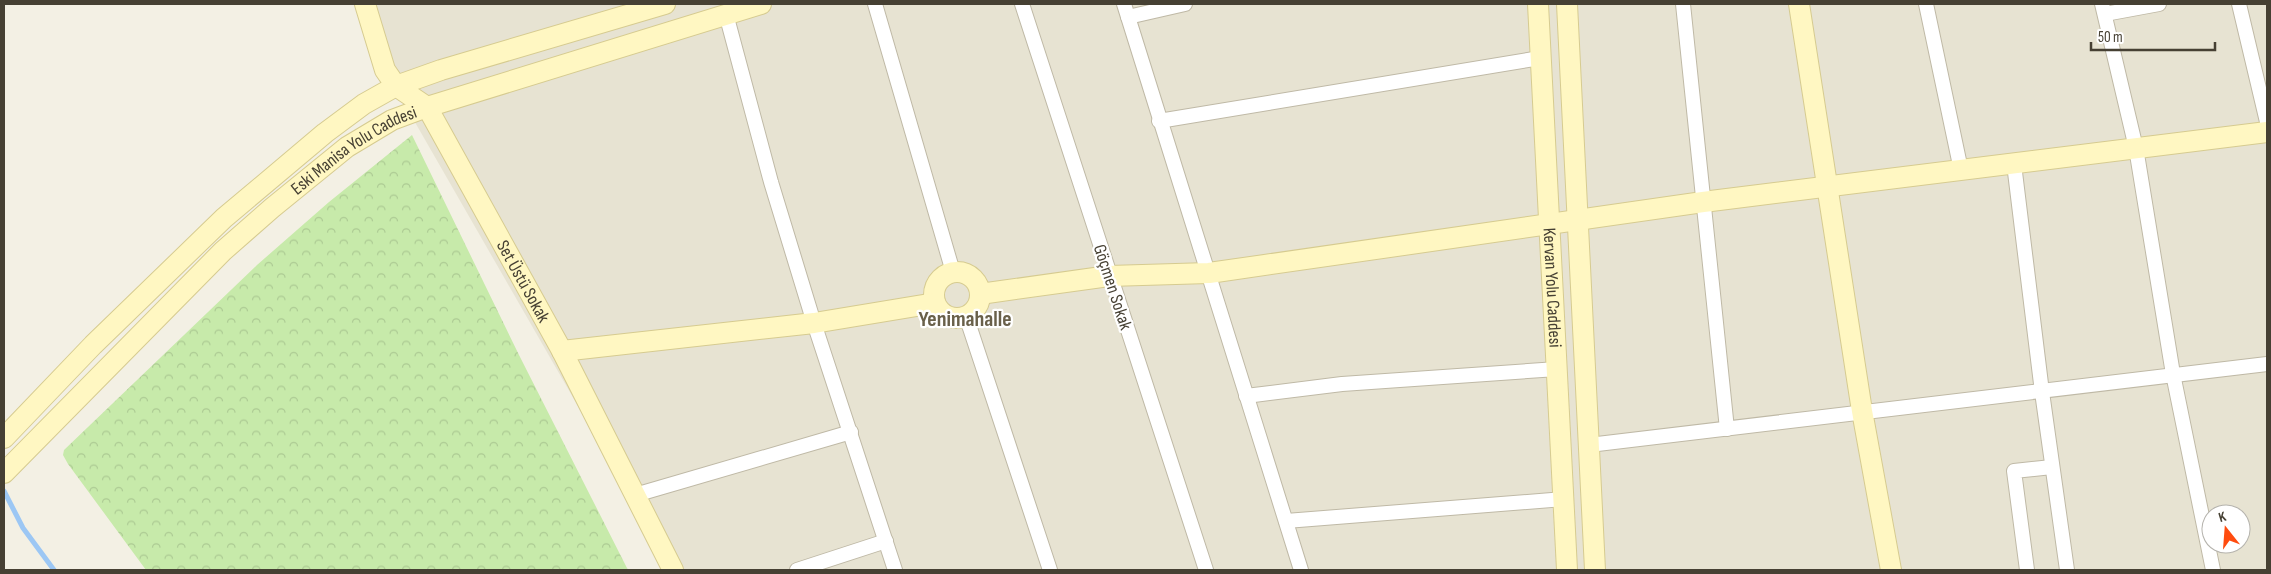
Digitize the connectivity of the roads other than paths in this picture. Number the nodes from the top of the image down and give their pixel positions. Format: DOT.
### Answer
graph roads {
  1 [pos="365,4"];
  2 [pos="665,4"];
  3 [pos="762,4"];
  4 [pos="875,4"];
  5 [pos="1022,4"];
  6 [pos="1185,4"];
  7 [pos="1538,4"];
  8 [pos="1567,4"];
  9 [pos="1683,4"];
  10 [pos="1799,4"];
  11 [pos="1926,4"];
  12 [pos="2159,4"];
  13 [pos="2239,4"];
  14 [pos="2103,9"];
  15 [pos="1126,10"];
  16 [pos="726,14"];
  17 [pos="1540,58"];
  18 [pos="396,86"];
  19 [pos="427,107"];
  20 [pos="1159,121"];
  21 [pos="2267,122"];
  22 [pos="2267,132"];
  23 [pos="2136,148"];
  24 [pos="2014,164"];
  25 [pos="1961,170"];
  26 [pos="1827,188"];
  27 [pos="1703,202"];
  28 [pos="1579,221"];
  29 [pos="1550,226"];
  30 [pos="953,272"];
  31 [pos="1209,273"];
  32 [pos="1110,276"];
  33 [pos="980,294"];
  34 [pos="935,303"];
  35 [pos="966,316"];
  36 [pos="814,323"];
  37 [pos="562,351"];
  38 [pos="2267,364"];
  39 [pos="1557,369"];
  40 [pos="2173,374"];
  41 [pos="2042,392"];
  42 [pos="1246,396"];
  43 [pos="1862,411"];
  44 [pos="1727,428"];
  45 [pos="851,432"];
  46 [pos="8,433"];
  47 [pos="1589,445"];
  48 [pos="2052,467"];
  49 [pos="4,474"];
  50 [pos="635,494"];
  51 [pos="1564,500"];
  52 [pos="1286,521"];
  53 [pos="886,541"];
  54 [pos="673,570"];
  55 [pos="797,570"];
  56 [pos="895,570"];
  57 [pos="1050,570"];
  58 [pos="1206,570"];
  59 [pos="1301,570"];
  60 [pos="1567,570"];
  61 [pos="1595,570"];
  62 [pos="1891,570"];
  63 [pos="2028,570"];
  64 [pos="2067,570"];
  65 [pos="2213,570"];
  1 -- 18 [label="street, Set Üstü Sokak"];
  2 -- 18 [label="street, Eski Manisa Yolu Caddesi"];
  3 -- 16 [label="street, Eski Manisa Yolu Caddesi"];
  4 -- 30 [label="street"];
  5 -- 32 [label="street, Göçmen Sokak"];
  6 -- 15 [label="street"];
  7 -- 17 [label="street, Kervan Yolu Caddesi"];
  8 -- 28 [label="street, Kervan Yolu Caddesi"];
  9 -- 27 [label="street"];
  10 -- 26 [label="street"];
  11 -- 25 [label="street"];
  12 -- 14 [label="street"];
  13 -- 21 [label="street"];
  14 -- 23 [label="street"];
  15 -- 20 [label="street"];
  16 -- 19 [label="street, Eski Manisa Yolu Caddesi"];
  16 -- 36 [label="street"];
  17 -- 20 [label="street"];
  17 -- 29 [label="street, Kervan Yolu Caddesi"];
  18 -- 19 [label="street, Set Üstü Sokak"];
  18 -- 46 [label="street, Eski Manisa Yolu Caddesi"];
  19 -- 37 [label="street, Set Üstü Sokak"];
  19 -- 49 [label="street, Eski Manisa Yolu Caddesi"];
  20 -- 31 [label="street"];
  22 -- 23 [label="street"];
  23 -- 24 [label="street"];
  23 -- 40 [label="street"];
  24 -- 25 [label="street"];
  24 -- 41 [label="street"];
  25 -- 26 [label="street"];
  26 -- 27 [label="street"];
  26 -- 43 [label="street"];
  27 -- 28 [label="street"];
  27 -- 44 [label="street"];
  28 -- 29 [label="street"];
  28 -- 47 [label="street, Kervan Yolu Caddesi"];
  29 -- 31 [label="street"];
  29 -- 39 [label="street, Kervan Yolu Caddesi"];
  30 -- 33 [label="street"];
  30 -- 34 [label="street"];
  31 -- 32 [label="street"];
  31 -- 42 [label="street"];
  32 -- 33 [label="street"];
  32 -- 58 [label="street, Göçmen Sokak"];
  33 -- 35 [label="street"];
  34 -- 35 [label="street"];
  34 -- 36 [label="street"];
  35 -- 57 [label="street"];
  36 -- 37 [label="street"];
  36 -- 45 [label="street"];
  37 -- 50 [label="street, Set Üstü Sokak"];
  38 -- 40 [label="street"];
  39 -- 42 [label="street"];
  39 -- 51 [label="street, Kervan Yolu Caddesi"];
  40 -- 41 [label="street"];
  40 -- 65 [label="street"];
  41 -- 43 [label="street"];
  41 -- 48 [label="street"];
  42 -- 52 [label="street"];
  43 -- 44 [label="street"];
  43 -- 62 [label="street"];
  44 -- 47 [label="street"];
  45 -- 50 [label="street"];
  45 -- 53 [label="street"];
  47 -- 61 [label="street, Kervan Yolu Caddesi"];
  48 -- 63 [label="street"];
  48 -- 64 [label="street"];
  50 -- 54 [label="street, Set Üstü Sokak"];
  51 -- 52 [label="street"];
  51 -- 60 [label="street, Kervan Yolu Caddesi"];
  52 -- 59 [label="street"];
  53 -- 55 [label="street"];
  53 -- 56 [label="street"];
}
